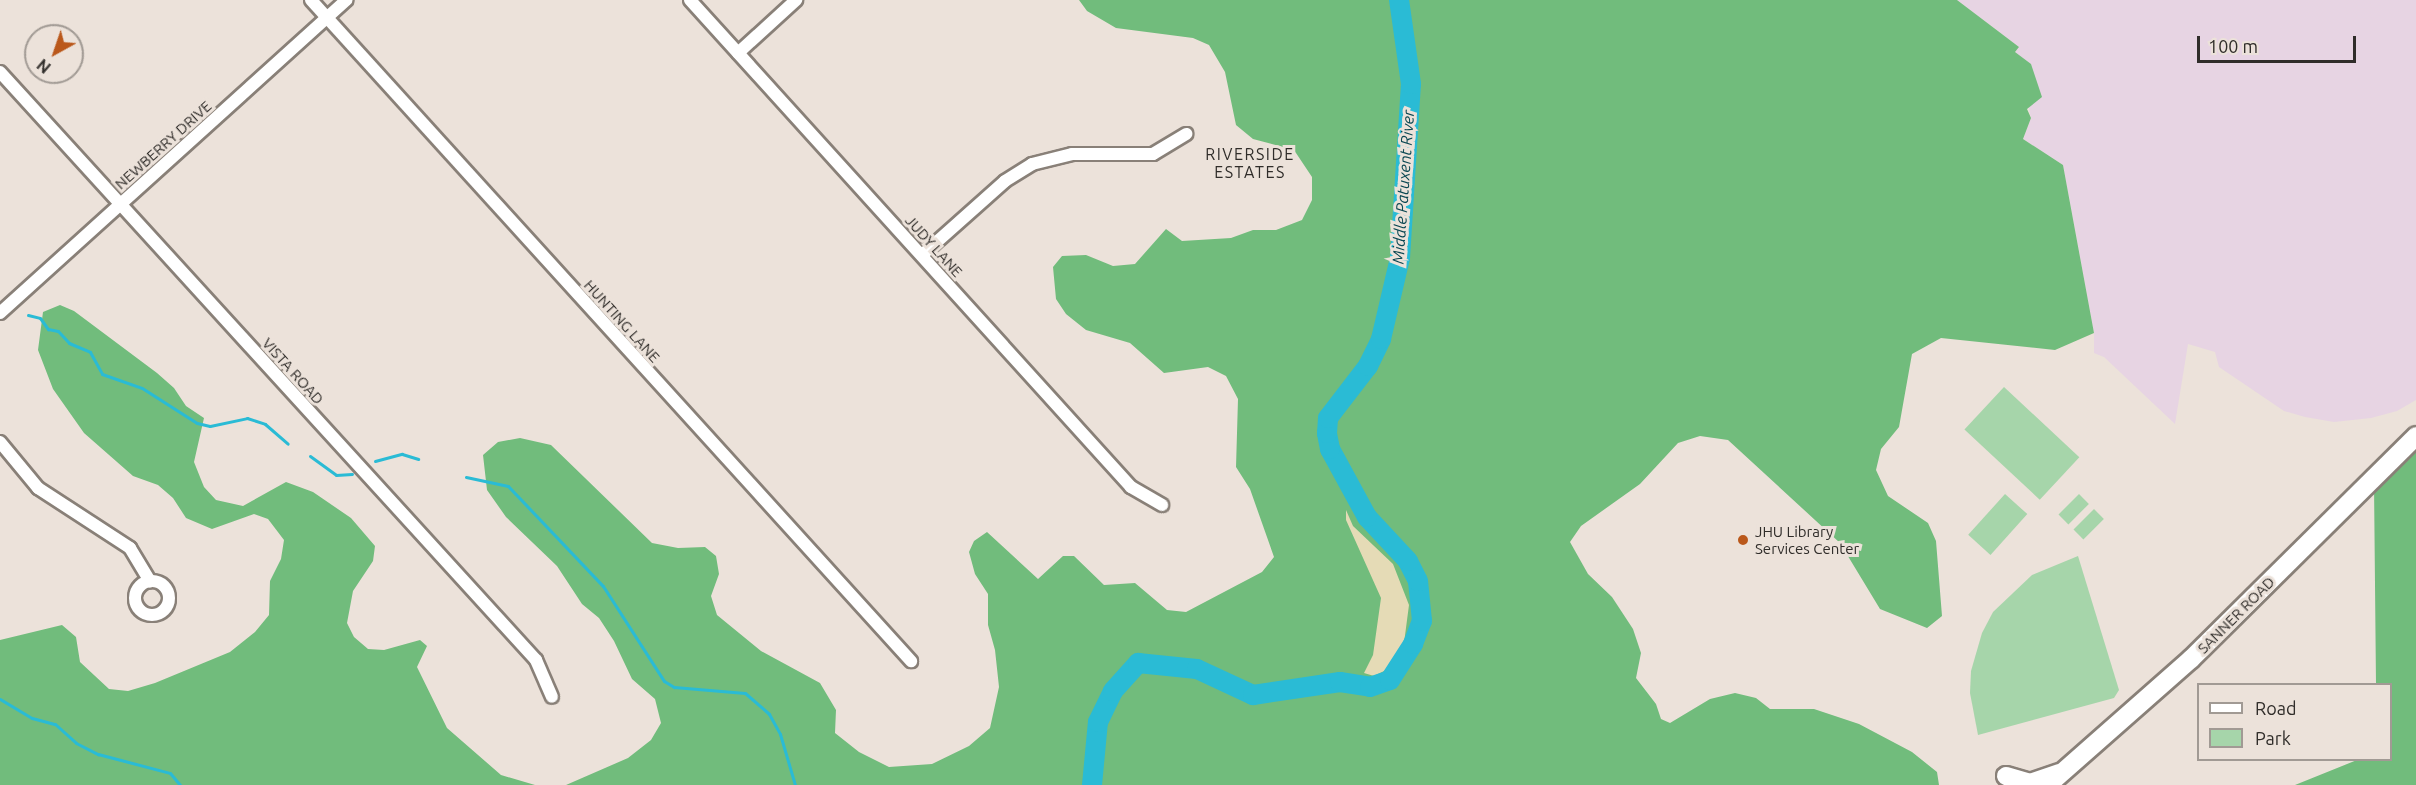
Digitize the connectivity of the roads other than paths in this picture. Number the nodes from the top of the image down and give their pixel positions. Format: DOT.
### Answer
graph roads {
  1 [pos="311,0"];
  2 [pos="346,0"];
  3 [pos="690,0"];
  4 [pos="796,0"];
  5 [pos="327,17"];
  6 [pos="738,52"];
  7 [pos="0,72"];
  8 [pos="1186,134"];
  9 [pos="121,204"];
  10 [pos="922,255"];
  11 [pos="0,313"];
  12 [pos="2416,435"];
  13 [pos="0,442"];
  14 [pos="1162,505"];
  15 [pos="150,581"];
  16 [pos="912,661"];
  17 [pos="552,697"];
  18 [pos="2066,770"];
  19 [pos="2010,785"];
  20 [pos="2048,785"];
  1 -- 5 [label="street, HUNTING LANE"];
  2 -- 5 [label="street, NEWBERRY DRIVE"];
  3 -- 6 [label="street, JUDY LANE"];
  4 -- 6 [label="street"];
  5 -- 9 [label="street, NEWBERRY DRIVE"];
  5 -- 16 [label="street, HUNTING LANE"];
  6 -- 10 [label="street, JUDY LANE"];
  7 -- 9 [label="street, VISTA ROAD"];
  8 -- 10 [label="street"];
  9 -- 11 [label="street, NEWBERRY DRIVE"];
  9 -- 17 [label="street, VISTA ROAD"];
  10 -- 14 [label="street, JUDY LANE"];
  12 -- 18 [label="main road, SANNER ROAD"];
  13 -- 15 [label="street"];
  18 -- 19 [label="main road"];
  18 -- 20 [label="main road, SANNER ROAD"];
}
